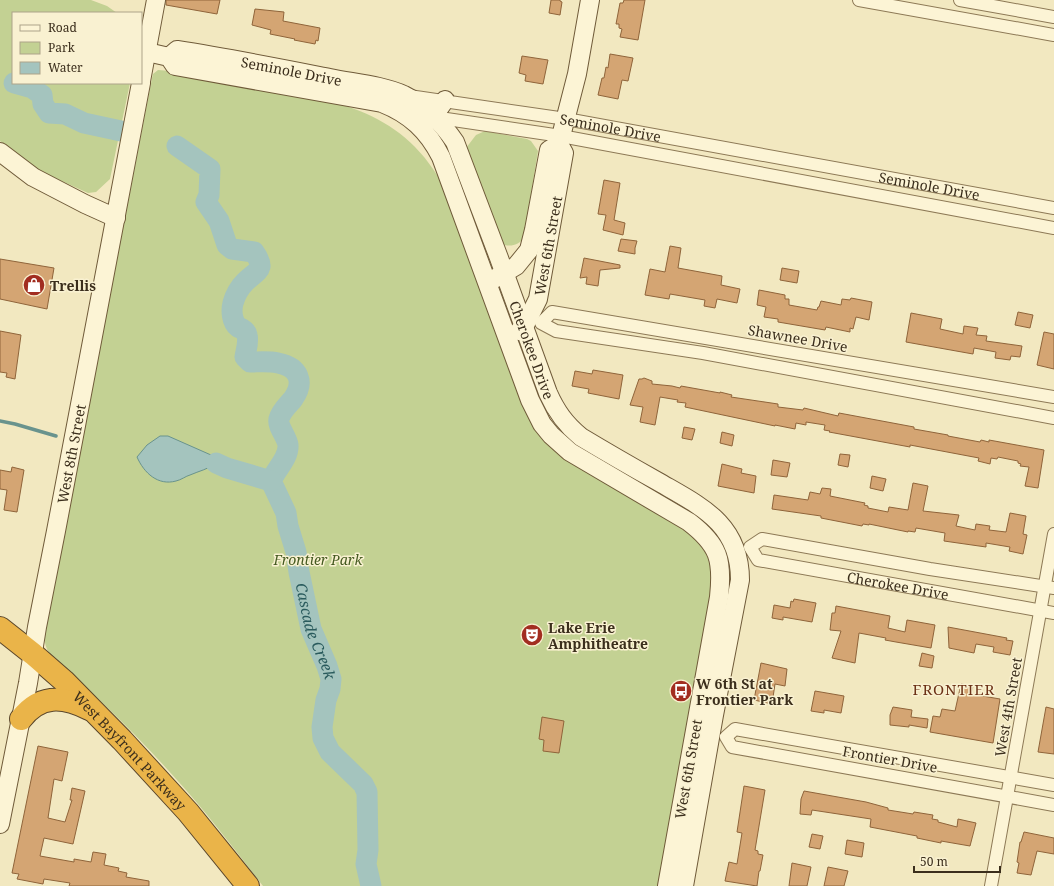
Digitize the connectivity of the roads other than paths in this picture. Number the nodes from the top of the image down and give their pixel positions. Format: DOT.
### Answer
graph roads {
  1 [pos="156,0"];
  2 [pos="590,0"];
  3 [pos="859,0"];
  4 [pos="960,0"];
  5 [pos="1054,17"];
  6 [pos="1054,35"];
  7 [pos="147,52"];
  8 [pos="170,57"];
  9 [pos="142,77"];
  10 [pos="141,84"];
  11 [pos="403,95"];
  12 [pos="445,100"];
  13 [pos="404,114"];
  14 [pos="427,122"];
  15 [pos="562,133"];
  16 [pos="0,152"];
  17 [pos="1054,208"];
  18 [pos="116,218"];
  19 [pos="1054,228"];
  20 [pos="505,273"];
  21 [pos="487,282"];
  22 [pos="532,325"];
  23 [pos="508,338"];
  24 [pos="1054,397"];
  25 [pos="1054,418"];
  26 [pos="1054,534"];
  27 [pos="741,550"];
  28 [pos="717,554"];
  29 [pos="1049,587"];
  30 [pos="1041,611"];
  31 [pos="1054,613"];
  32 [pos="0,628"];
  33 [pos="33,654"];
  34 [pos="93,712"];
  35 [pos="21,718"];
  36 [pos="711,734"];
  37 [pos="1011,778"];
  38 [pos="1054,785"];
  39 [pos="1008,796"];
  40 [pos="1054,804"];
  41 [pos="0,824"];
  42 [pos="248,886"];
  43 [pos="667,886"];
  44 [pos="684,886"];
  45 [pos="991,886"];
  1 -- 7 [label="main road, West 8th Street"];
  2 -- 15 [label="main road, West 6th Street"];
  3 -- 6 [label="street"];
  4 -- 5 [label="street"];
  7 -- 8 [label="main road, Seminole Drive"];
  7 -- 9 [label="main road, West 8th Street"];
  8 -- 11 [label="main road, Seminole Drive"];
  8 -- 13 [label="main road, Seminole Drive"];
  10 -- 18 [label="main road, West 8th Street"];
  11 -- 12 [label="street, Seminole Drive"];
  11 -- 14 [label="main road, Cherokee Drive"];
  12 -- 14 [label="main road"];
  12 -- 15 [label="street, Seminole Drive"];
  13 -- 14 [label="main road, Cherokee Drive"];
  14 -- 15 [label="street, Seminole Drive"];
  14 -- 20 [label="main road, Cherokee Drive"];
  14 -- 21 [label="main road, Cherokee Drive"];
  15 -- 17 [label="street, Seminole Drive"];
  15 -- 19 [label="street, Seminole Drive"];
  15 -- 20 [label="main road, West 6th Street"];
  15 -- 22 [label="main road, West 6th Street"];
  16 -- 18 [label="main road"];
  18 -- 33 [label="main road, West 8th Street"];
  20 -- 21 [label="main road, West 6th Street"];
  20 -- 22 [label="main road, Cherokee Drive"];
  21 -- 23 [label="main road, Cherokee Drive"];
  22 -- 23 [label="main road, West 6th Street"];
  22 -- 24 [label="street, Shawnee Drive"];
  22 -- 25 [label="street"];
  22 -- 27 [label="main road, Cherokee Drive"];
  23 -- 28 [label="main road, Cherokee Drive"];
  26 -- 29 [label="street, West 4th Street"];
  27 -- 28 [label="street, Cherokee Drive"];
  27 -- 29 [label="street, Cherokee Drive"];
  27 -- 30 [label="street, Cherokee Drive"];
  27 -- 36 [label="main road, West 6th Street"];
  28 -- 36 [label="main road, West 6th Street"];
  29 -- 30 [label="street, West 4th Street"];
  30 -- 31 [label="street, Cherokee Drive"];
  30 -- 37 [label="street, West 4th Street"];
  32 -- 33 [label="highway, West Bayfront Parkway"];
  33 -- 34 [label="highway, West Bayfront Parkway"];
  33 -- 35 [label="main road, West 8th Street"];
  34 -- 35 [label="highway"];
  34 -- 42 [label="highway, West Bayfront Parkway"];
  35 -- 41 [label="main road, West 8th Street"];
  36 -- 37 [label="street, Frontier Drive"];
  36 -- 39 [label="street, Frontier Drive"];
  36 -- 43 [label="main road, West 6th Street"];
  36 -- 44 [label="main road, West 6th Street"];
  37 -- 38 [label="street, Frontier Drive"];
  37 -- 39 [label="street, West 4th Street"];
  39 -- 40 [label="street, Frontier Drive"];
  39 -- 45 [label="street, West 4th Street"];
}
